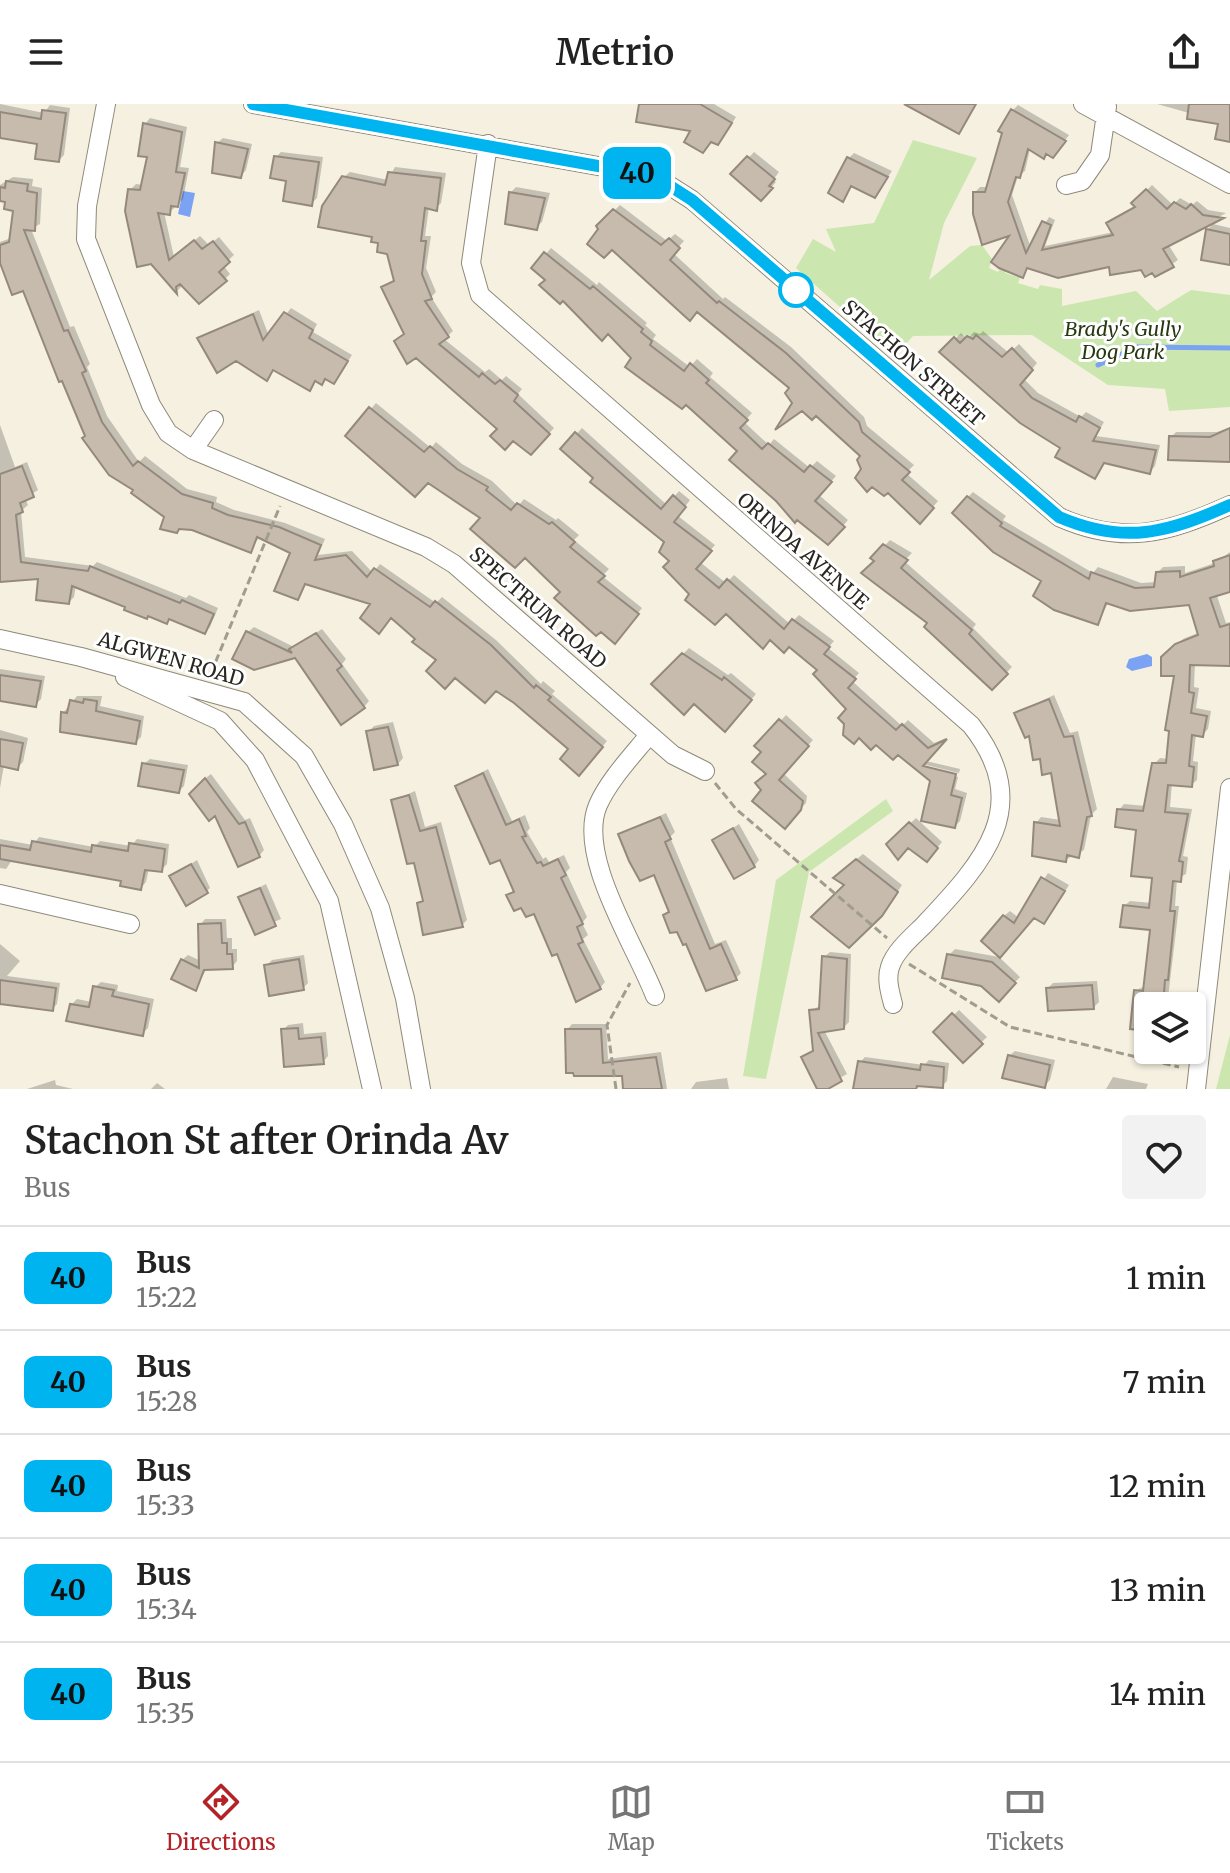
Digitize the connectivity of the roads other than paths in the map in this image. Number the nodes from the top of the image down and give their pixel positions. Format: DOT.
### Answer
graph roads {
  1 [pos="106,104"];
  2 [pos="253,104"];
  3 [pos="1083,104"];
  4 [pos="1107,110"];
  5 [pos="488,144"];
  6 [pos="1230,184"];
  7 [pos="1066,185"];
  8 [pos="214,420"];
  9 [pos="193,450"];
  10 [pos="1230,505"];
  11 [pos="0,639"];
  12 [pos="81,657"];
  13 [pos="649,735"];
  14 [pos="705,771"];
  15 [pos="1230,788"];
  16 [pos="0,894"];
  17 [pos="130,924"];
  18 [pos="655,996"];
  19 [pos="893,1004"];
  20 [pos="1196,1080"];
  21 [pos="372,1089"];
  22 [pos="421,1089"];
  1 -- 9 [label="street, SPECTRUM ROAD"];
  2 -- 5 [label="street, STACHON STREET"];
  3 -- 4 [label="street"];
  4 -- 6 [label="street"];
  4 -- 7 [label="street"];
  5 -- 10 [label="street, STACHON STREET"];
  5 -- 19 [label="street, ORINDA AVENUE"];
  8 -- 9 [label="street"];
  9 -- 13 [label="street, SPECTRUM ROAD"];
  11 -- 12 [label="street, ALGWEN ROAD"];
  12 -- 21 [label="street, ALGWEN ROAD"];
  12 -- 22 [label="street, ALGWEN ROAD"];
  13 -- 14 [label="street, SPECTRUM ROAD"];
  13 -- 18 [label="street"];
  15 -- 20 [label="street"];
  16 -- 17 [label="street"];
}
